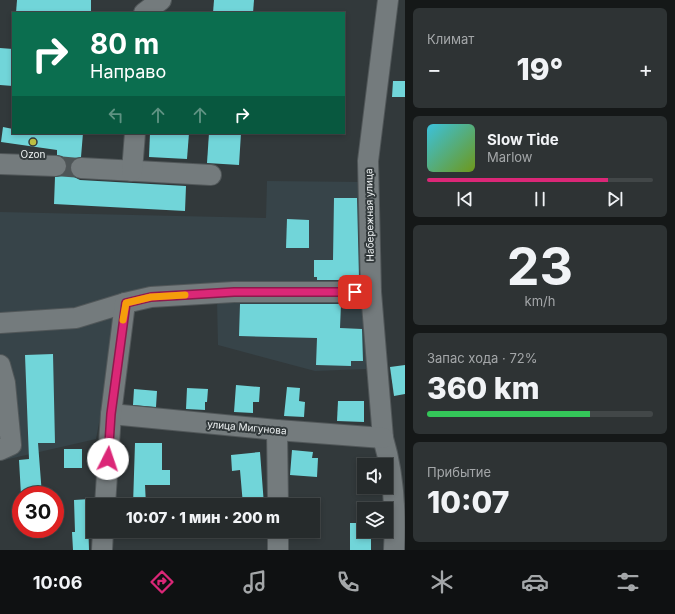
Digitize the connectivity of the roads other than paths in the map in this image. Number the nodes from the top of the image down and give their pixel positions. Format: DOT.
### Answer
graph roads {
  1 [pos="161,0"];
  2 [pos="388,0"];
  3 [pos="145,12"];
  4 [pos="135,134"];
  5 [pos="0,164"];
  6 [pos="56,166"];
  7 [pos="80,168"];
  8 [pos="132,171"];
  9 [pos="211,175"];
  10 [pos="371,292"];
  11 [pos="126,303"];
  12 [pos="0,323"];
  13 [pos="0,365"];
  14 [pos="3,400"];
  15 [pos="111,414"];
  16 [pos="277,430"];
  17 [pos="383,438"];
  18 [pos="0,450"];
  19 [pos="397,457"];
  20 [pos="105,498"];
  21 [pos="278,498"];
  22 [pos="103,538"];
  23 [pos="278,538"];
  24 [pos="102,550"];
  25 [pos="278,550"];
  26 [pos="394,550"];
  1 -- 3 [label="street"];
  2 -- 10 [label="street, Набережная улица"];
  4 -- 8 [label="street"];
  5 -- 6 [label="street"];
  7 -- 8 [label="street"];
  8 -- 9 [label="street"];
  10 -- 11 [label="street"];
  10 -- 17 [label="street, Набережная улица"];
  11 -- 12 [label="street"];
  11 -- 15 [label="street"];
  13 -- 14 [label="street"];
  14 -- 18 [label="street"];
  15 -- 16 [label="street, улица Мигунова"];
  15 -- 20 [label="street"];
  16 -- 17 [label="street, улица Мигунова"];
  16 -- 21 [label="street"];
  17 -- 19 [label="street, Набережная улица"];
  19 -- 26 [label="street, Набережная улица"];
  22 -- 24 [label="street"];
  23 -- 25 [label="street"];
}
